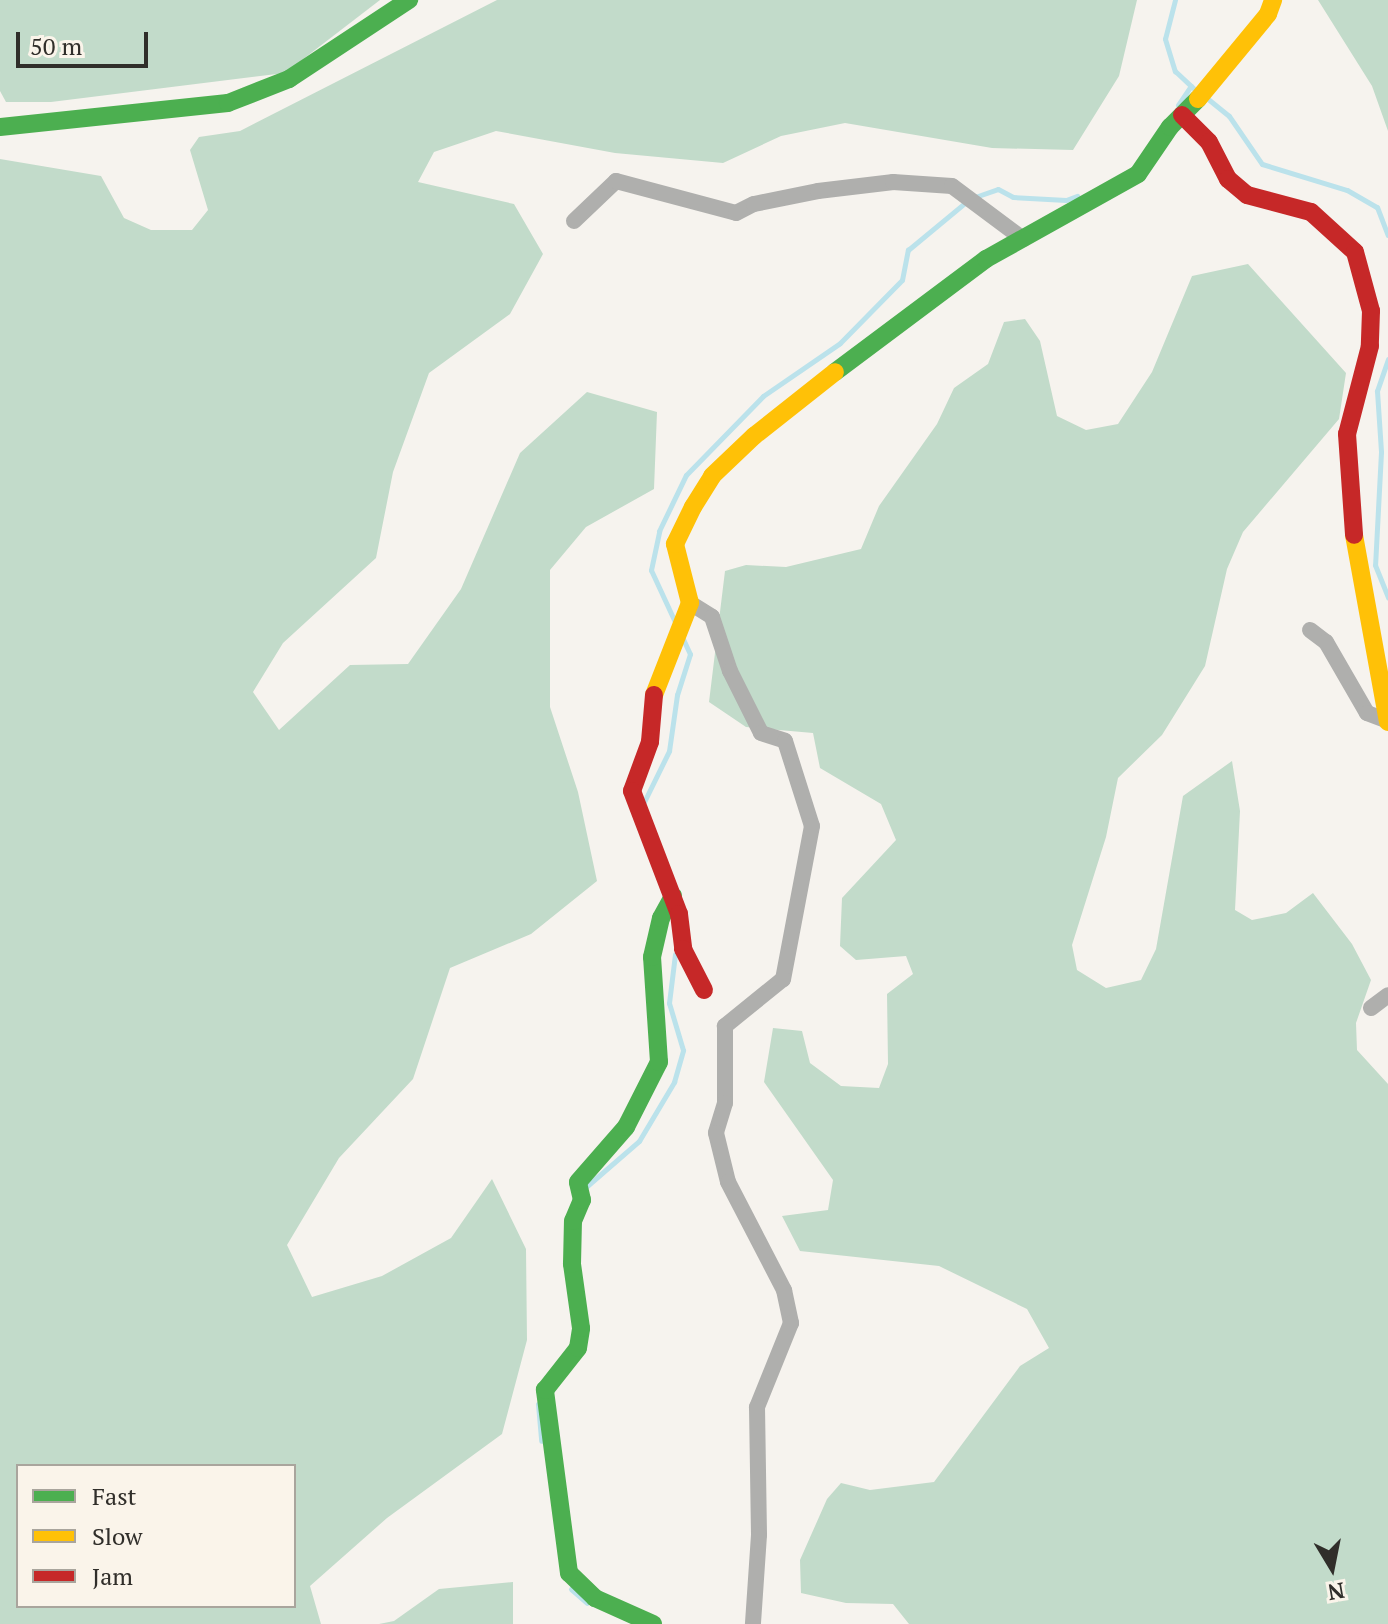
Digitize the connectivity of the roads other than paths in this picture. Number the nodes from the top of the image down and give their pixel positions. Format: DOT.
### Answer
graph roads {
  1 [pos="409,0"];
  2 [pos="1273,0"];
  3 [pos="1188,109"];
  4 [pos="0,127"];
  5 [pos="574,221"];
  6 [pos="1023,239"];
  7 [pos="690,603"];
  8 [pos="1310,630"];
  9 [pos="1384,653"];
  10 [pos="1388,721"];
  11 [pos="676,905"];
  12 [pos="704,990"];
  13 [pos="1388,995"];
  14 [pos="1371,1008"];
  15 [pos="653,1624"];
  16 [pos="753,1624"];
  1 -- 4 [label="street"];
  2 -- 3 [label="street"];
  3 -- 6 [label="street"];
  3 -- 9 [label="street"];
  5 -- 6 [label="street"];
  6 -- 7 [label="street"];
  7 -- 11 [label="street"];
  7 -- 16 [label="street"];
  8 -- 10 [label="street"];
  9 -- 10 [label="street"];
  11 -- 12 [label="street"];
  11 -- 15 [label="street"];
  13 -- 14 [label="street"];
}
